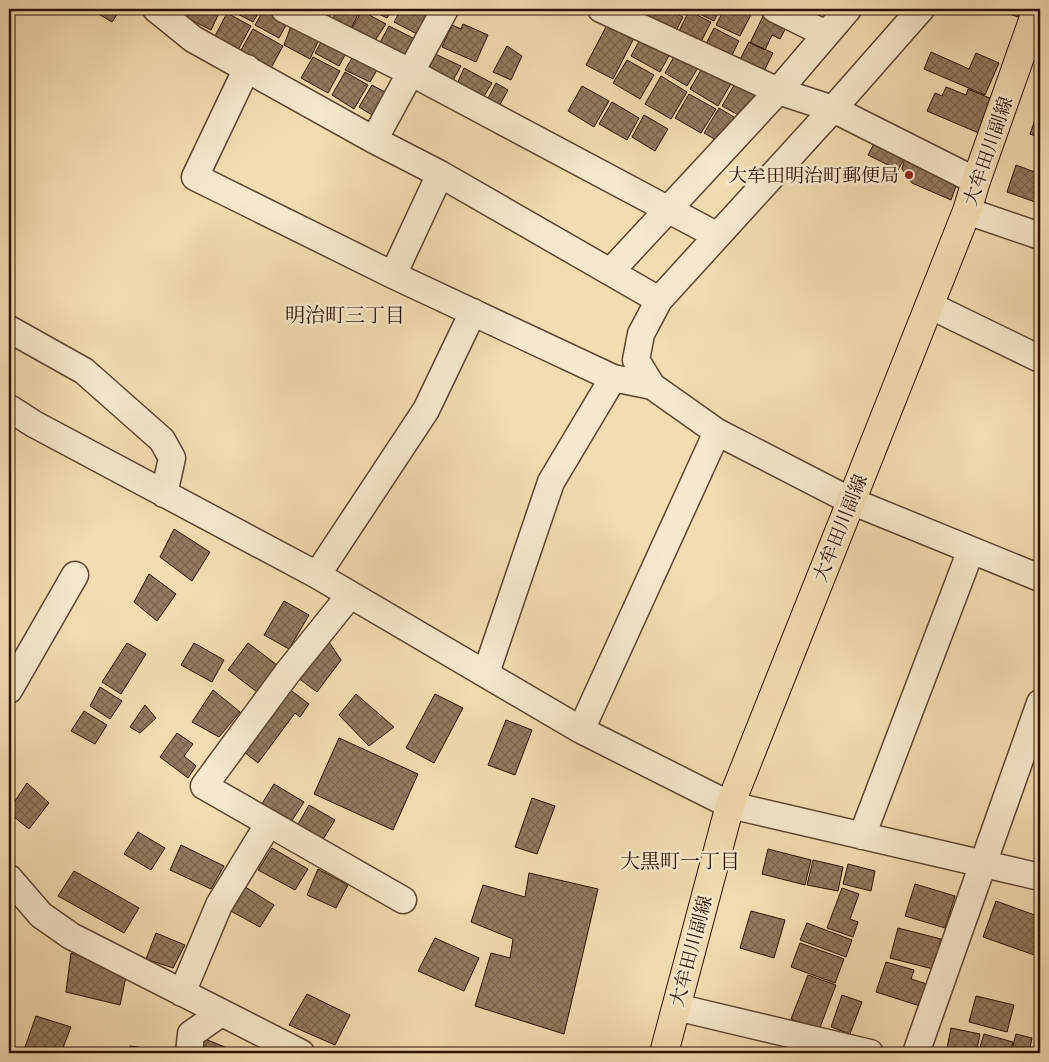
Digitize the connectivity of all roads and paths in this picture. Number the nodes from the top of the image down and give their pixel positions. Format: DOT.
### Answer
graph roads {
  1 [pos="156,9"];
  2 [pos="284,9"];
  3 [pos="445,9"];
  4 [pos="601,9"];
  5 [pos="775,9"];
  6 [pos="848,9"];
  7 [pos="921,9"];
  8 [pos="1037,9"];
  9 [pos="826,34"];
  10 [pos="247,68"];
  11 [pos="410,72"];
  12 [pos="778,91"];
  13 [pos="833,109"];
  14 [pos="374,140"];
  15 [pos="440,174"];
  16 [pos="976,181"];
  17 [pos="668,210"];
  18 [pos="967,211"];
  19 [pos="716,235"];
  20 [pos="1040,236"];
  21 [pos="611,271"];
  22 [pos="393,275"];
  23 [pos="659,300"];
  24 [pos="929,305"];
  25 [pos="473,312"];
  26 [pos="9,330"];
  27 [pos="1040,359"];
  28 [pos="613,378"];
  29 [pos="652,386"];
  30 [pos="9,390"];
  31 [pos="18,416"];
  32 [pos="717,432"];
  33 [pos="164,494"];
  34 [pos="851,501"];
  35 [pos="972,550"];
  36 [pos="316,575"];
  37 [pos="75,576"];
  38 [pos="1040,578"];
  39 [pos="350,595"];
  40 [pos="486,673"];
  41 [pos="9,690"];
  42 [pos="1040,703"];
  43 [pos="581,730"];
  44 [pos="730,805"];
  45 [pos="269,823"];
  46 [pos="862,836"];
  47 [pos="984,864"];
  48 [pos="1040,877"];
  49 [pos="9,878"];
  50 [pos="404,900"];
  51 [pos="182,993"];
  52 [pos="676,1007"];
  53 [pos="221,1013"];
  54 [pos="189,1053"];
  55 [pos="301,1053"];
  56 [pos="664,1053"];
  57 [pos="870,1053"];
  58 [pos="916,1053"];
  1 -- 10 [label="street"];
  2 -- 11 [label="street"];
  3 -- 11 [label="street"];
  4 -- 12 [label="street"];
  5 -- 9 [label="street"];
  6 -- 9 [label="street"];
  7 -- 13 [label="street"];
  8 -- 16 [label="main road, 大牟田川副線"];
  9 -- 12 [label="street"];
  10 -- 14 [label="street"];
  10 -- 22 [label="street"];
  11 -- 14 [label="street"];
  11 -- 17 [label="street"];
  12 -- 13 [label="street"];
  12 -- 17 [label="street"];
  13 -- 16 [label="street"];
  13 -- 19 [label="street"];
  14 -- 15 [label="street"];
  15 -- 21 [label="street"];
  15 -- 22 [label="street"];
  16 -- 18 [label="main road, 大牟田川副線"];
  17 -- 19 [label="street"];
  17 -- 21 [label="street"];
  18 -- 20 [label="street"];
  18 -- 24 [label="main road, 大牟田川副線"];
  19 -- 23 [label="street"];
  21 -- 23 [label="street"];
  22 -- 25 [label="street"];
  23 -- 29 [label="street"];
  24 -- 27 [label="street"];
  24 -- 34 [label="main road, 大牟田川副線"];
  25 -- 28 [label="street"];
  25 -- 36 [label="street"];
  26 -- 33 [label="street"];
  28 -- 29 [label="street"];
  28 -- 40 [label="street"];
  29 -- 32 [label="street"];
  30 -- 31 [label="street"];
  31 -- 33 [label="street"];
  32 -- 34 [label="street"];
  32 -- 43 [label="street"];
  33 -- 36 [label="street"];
  34 -- 35 [label="street"];
  34 -- 44 [label="main road, 大牟田川副線"];
  35 -- 38 [label="street"];
  35 -- 46 [label="street"];
  36 -- 39 [label="street"];
  37 -- 41 [label="street"];
  39 -- 40 [label="street"];
  39 -- 45 [label="street"];
  40 -- 43 [label="street"];
  42 -- 47 [label="street"];
  43 -- 44 [label="street"];
  44 -- 46 [label="street"];
  44 -- 52 [label="main road, 大牟田川副線"];
  45 -- 50 [label="street"];
  45 -- 51 [label="street"];
  46 -- 47 [label="street"];
  47 -- 48 [label="street"];
  47 -- 58 [label="street"];
  49 -- 51 [label="street"];
  51 -- 53 [label="street"];
  52 -- 56 [label="main road, 大牟田川副線"];
  52 -- 57 [label="street"];
  53 -- 54 [label="street"];
  53 -- 55 [label="street"];
}
